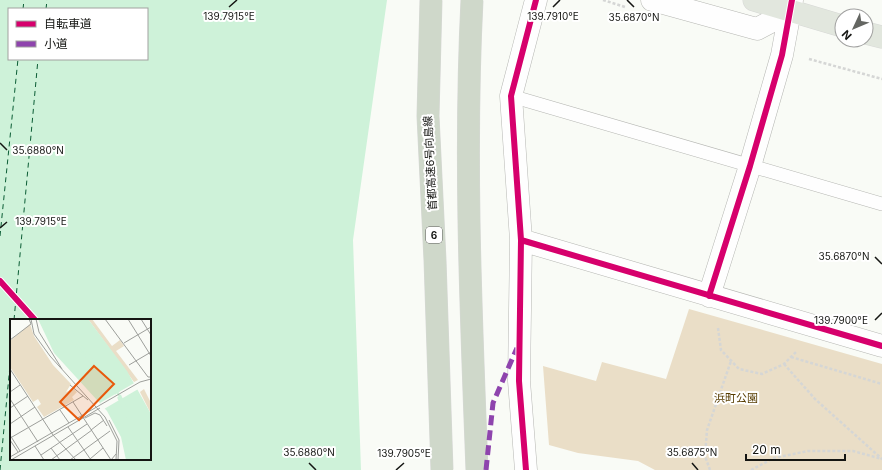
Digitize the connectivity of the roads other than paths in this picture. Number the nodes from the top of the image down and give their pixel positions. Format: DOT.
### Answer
graph roads {
  1 [pos="431,0"];
  2 [pos="472,0"];
  3 [pos="536,0"];
  4 [pos="652,0"];
  5 [pos="754,0"];
  6 [pos="791,5"];
  7 [pos="834,23"];
  8 [pos="511,96"];
  9 [pos="750,166"];
  10 [pos="882,204"];
  11 [pos="521,240"];
  12 [pos="717,298"];
  13 [pos="882,346"];
  14 [pos="442,470"];
  15 [pos="478,470"];
  16 [pos="526,470"];
  1 -- 14 [label="highway, 首都高速6号向島線 / 6, bridge"];
  2 -- 15 [label="highway, bridge"];
  3 -- 8 [label="street"];
  4 -- 6 [label="street"];
  5 -- 6 [label="main road"];
  6 -- 7 [label="main road"];
  6 -- 9 [label="street"];
  8 -- 9 [label="lane"];
  8 -- 11 [label="street"];
  9 -- 10 [label="lane"];
  9 -- 12 [label="street"];
  11 -- 12 [label="street"];
  11 -- 16 [label="street"];
  12 -- 13 [label="street"];
}
